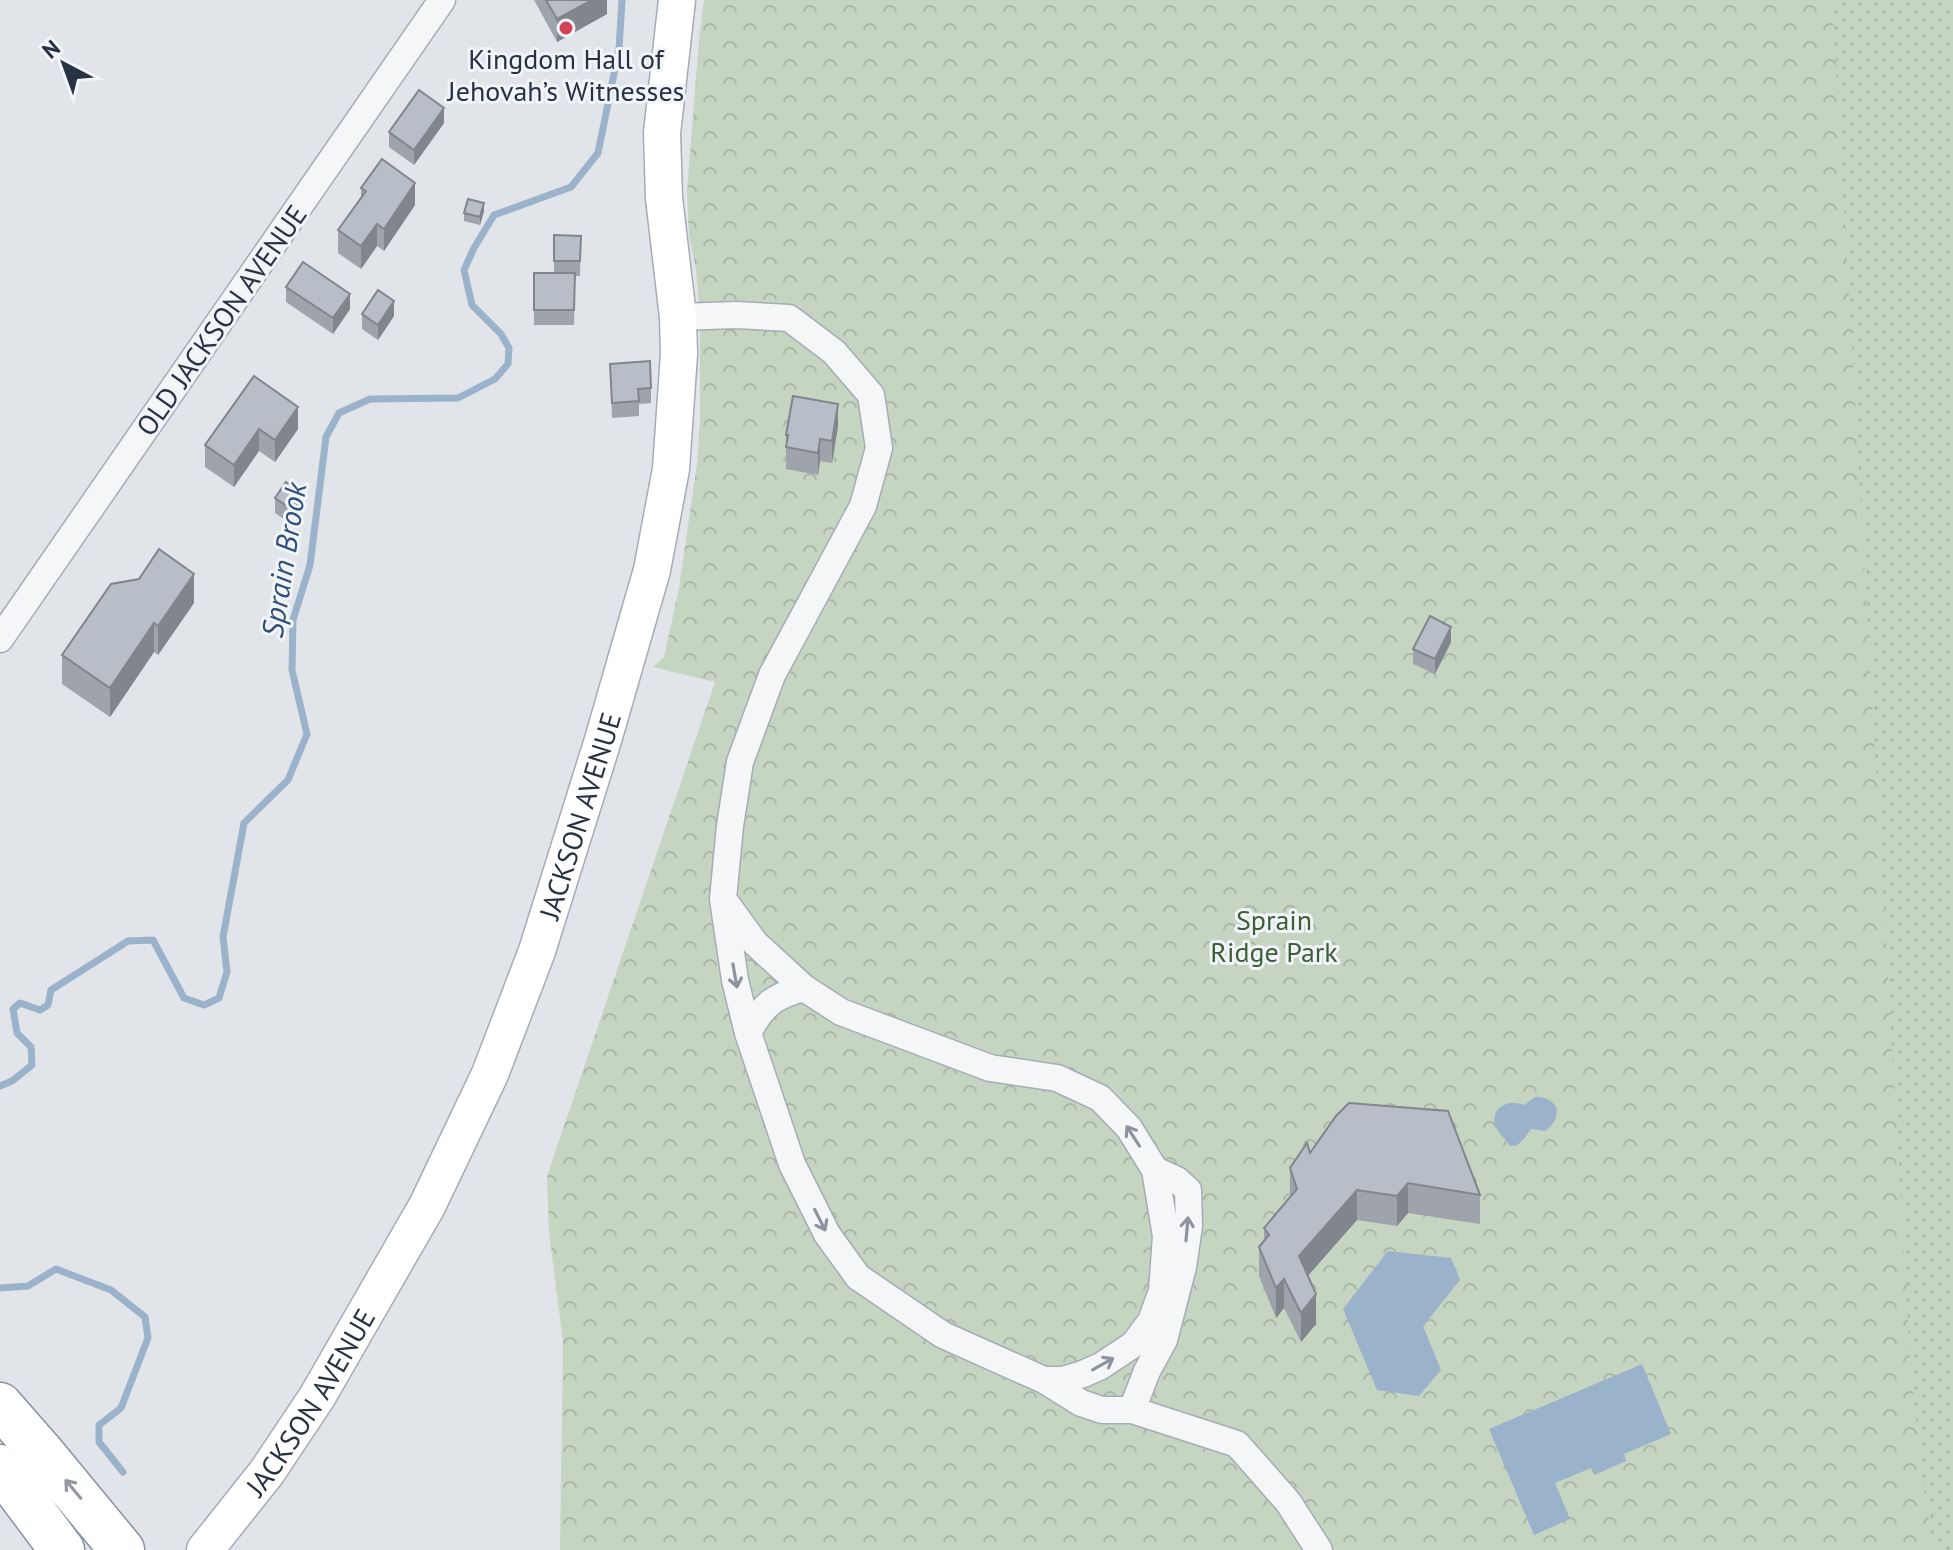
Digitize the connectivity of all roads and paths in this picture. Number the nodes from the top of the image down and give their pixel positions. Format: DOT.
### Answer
graph roads {
  1 [pos="442,0"];
  2 [pos="677,0"];
  3 [pos="678,317"];
  4 [pos="0,639"];
  5 [pos="723,899"];
  6 [pos="804,988"];
  7 [pos="748,1033"];
  8 [pos="1155,1170"];
  9 [pos="1044,1380"];
  10 [pos="0,1405"];
  11 [pos="1132,1410"];
  12 [pos="0,1467"];
  13 [pos="62,1550"];
  14 [pos="122,1550"];
  15 [pos="205,1550"];
  16 [pos="1319,1550"];
  1 -- 4 [label="street, OLD JACKSON AVENUE"];
  2 -- 3 [label="main road, JACKSON AVENUE"];
  3 -- 5 [label="street"];
  3 -- 15 [label="main road, JACKSON AVENUE"];
  5 -- 6 [label="street"];
  5 -- 7 [label="street, one-way"];
  6 -- 7 [label="street"];
  8 -- 6 [label="street, one-way"];
  7 -- 9 [label="street, one-way"];
  9 -- 8 [label="street, one-way"];
  11 -- 8 [label="street, one-way"];
  9 -- 11 [label="street"];
  14 -- 10 [label="highway, one-way"];
  11 -- 16 [label="street"];
  12 -- 13 [label="highway"];
}
